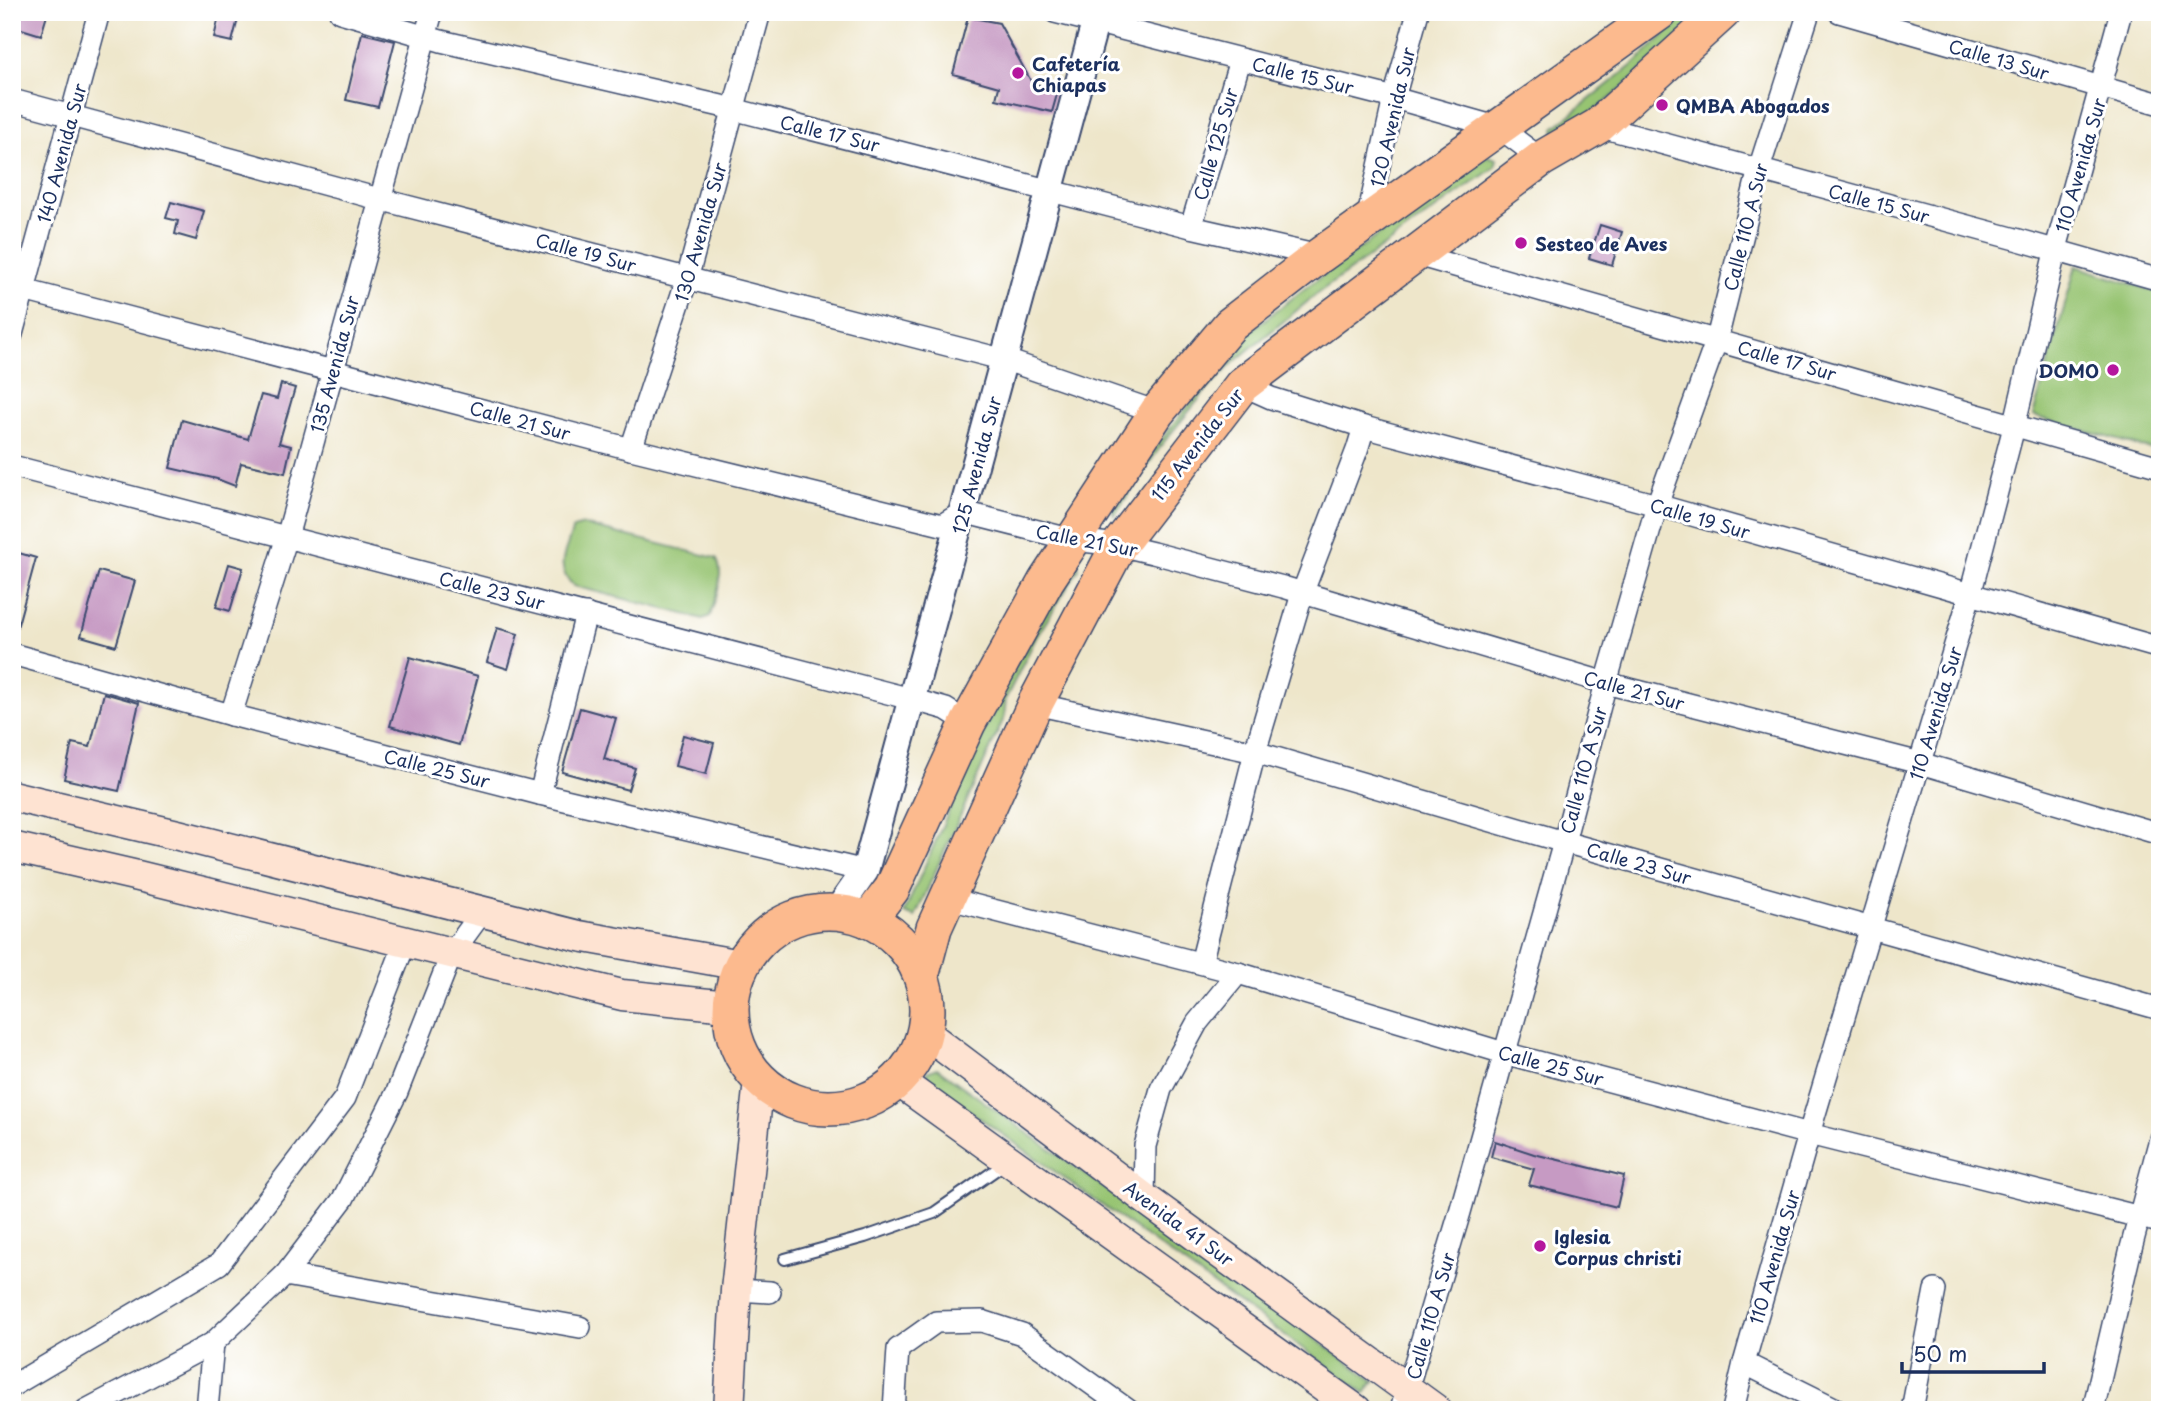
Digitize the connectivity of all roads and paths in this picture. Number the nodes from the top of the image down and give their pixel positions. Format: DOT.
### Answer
graph roads {
  1 [pos="99,12"];
  2 [pos="340,12"];
  3 [pos="432,12"];
  4 [pos="760,12"];
  5 [pos="1055,12"];
  6 [pos="1418,12"];
  7 [pos="1660,12"];
  8 [pos="1723,12"];
  9 [pos="1809,12"];
  10 [pos="1839,12"];
  11 [pos="2121,12"];
  12 [pos="1097,17"];
  13 [pos="425,36"];
  14 [pos="1240,60"];
  15 [pos="2102,88"];
  16 [pos="1394,98"];
  17 [pos="12,100"];
  18 [pos="2160,104"];
  19 [pos="734,111"];
  20 [pos="71,116"];
  21 [pos="1598,125"];
  22 [pos="1500,128"];
  23 [pos="1541,159"];
  24 [pos="1759,169"];
  25 [pos="1051,190"];
  26 [pos="379,199"];
  27 [pos="1367,221"];
  28 [pos="1191,228"];
  29 [pos="2055,252"];
  30 [pos="1413,254"];
  31 [pos="1319,256"];
  32 [pos="687,279"];
  33 [pos="2160,280"];
  34 [pos="18,288"];
  35 [pos="12,334"];
  36 [pos="1717,339"];
  37 [pos="1004,360"];
  38 [pos="333,370"];
  39 [pos="1242,385"];
  40 [pos="1157,412"];
  41 [pos="1364,427"];
  42 [pos="2014,427"];
  43 [pos="631,449"];
  44 [pos="12,466"];
  45 [pos="2160,467"];
  46 [pos="1657,505"];
  47 [pos="963,512"];
  48 [pos="286,537"];
  49 [pos="1073,540"];
  50 [pos="1119,545"];
  51 [pos="1302,594"];
  52 [pos="1970,595"];
  53 [pos="586,614"];
  54 [pos="2160,648"];
  55 [pos="12,654"];
  56 [pos="1606,683"];
  57 [pos="911,699"];
  58 [pos="1035,704"];
  59 [pos="231,715"];
  60 [pos="968,723"];
  61 [pos="1255,752"];
  62 [pos="1920,763"];
  63 [pos="540,794"];
  64 [pos="12,796"];
  65 [pos="2160,834"];
  66 [pos="1564,842"];
  67 [pos="12,847"];
  68 [pos="865,871"];
  69 [pos="946,898"];
  70 [pos="482,912"];
  71 [pos="852,915"];
  72 [pos="1871,929"];
  73 [pos="405,943"];
  74 [pos="452,953"];
  75 [pos="1201,963"];
  76 [pos="741,965"];
  77 [pos="922,973"];
  78 [pos="1238,973"];
  79 [pos="728,1006"];
  80 [pos="2160,1009"];
  81 [pos="925,1033"];
  82 [pos="1504,1053"];
  83 [pos="897,1080"];
  84 [pos="759,1081"];
  85 [pos="1809,1134"];
  86 [pos="2160,1139"];
  87 [pos="1009,1160"];
  88 [pos="1144,1198"];
  89 [pos="2150,1219"];
  90 [pos="785,1259"];
  91 [pos="285,1275"];
  92 [pos="736,1290"];
  93 [pos="1936,1290"];
  94 [pos="770,1292"];
  95 [pos="580,1327"];
  96 [pos="213,1343"];
  97 [pos="1744,1363"];
  98 [pos="12,1386"];
  99 [pos="1405,1399"];
  100 [pos="86,1410"];
  101 [pos="207,1410"];
  102 [pos="729,1410"];
  103 [pos="894,1410"];
  104 [pos="1128,1410"];
  105 [pos="1356,1410"];
  106 [pos="1436,1410"];
  107 [pos="1733,1410"];
  108 [pos="1838,1410"];
  109 [pos="1912,1410"];
  110 [pos="2093,1410"];
  1 -- 20 [label="street, 140 Avenida Sur"];
  2 -- 13 [label="street, Calle 17 Sur"];
  3 -- 13 [label="street, 135 Avenida Sur"];
  4 -- 19 [label="street, 130 Avenida Sur"];
  5 -- 12 [label="street, Calle 15 Sur"];
  6 -- 16 [label="street, 120 Avenida Sur"];
  7 -- 22 [label="main road"];
  8 -- 21 [label="main road, 115 Avenida Sur"];
  9 -- 24 [label="street, Calle 110 A Sur"];
  10 -- 15 [label="street, Calle 13 Sur"];
  11 -- 15 [label="street, 110 Avenida Sur"];
  12 -- 14 [label="street, Calle 15 Sur"];
  12 -- 25 [label="street, 125 Avenida Sur"];
  13 -- 19 [label="street, Calle 17 Sur"];
  13 -- 26 [label="street, 135 Avenida Sur"];
  14 -- 16 [label="street, Calle 15 Sur"];
  14 -- 28 [label="street, Calle 125 Sur"];
  15 -- 18 [label="street, Calle 13 Sur"];
  15 -- 29 [label="street, 110 Avenida Sur"];
  16 -- 22 [label="street, Calle 15 Sur"];
  16 -- 27 [label="street, 120 Avenida Sur"];
  17 -- 20 [label="street, Calle 19 Sur"];
  19 -- 25 [label="street, Calle 17 Sur"];
  19 -- 32 [label="street, 130 Avenida Sur"];
  20 -- 26 [label="street, Calle 19 Sur"];
  20 -- 34 [label="street, 140 Avenida Sur"];
  21 -- 23 [label="main road, 115 Avenida Sur"];
  21 -- 24 [label="street, Calle 15 Sur"];
  22 -- 23 [label="street, Calle 15 Sur"];
  22 -- 27 [label="main road"];
  23 -- 30 [label="main road, 115 Avenida Sur"];
  24 -- 29 [label="street, Calle 15 Sur"];
  24 -- 36 [label="street, Calle 110 A Sur"];
  25 -- 28 [label="street, Calle 17 Sur"];
  25 -- 37 [label="street, 125 Avenida Sur"];
  26 -- 32 [label="street, Calle 19 Sur"];
  26 -- 38 [label="street, 135 Avenida Sur"];
  27 -- 31 [label="main road"];
  28 -- 31 [label="street, Calle 17 Sur"];
  29 -- 33 [label="street, Calle 15 Sur"];
  29 -- 42 [label="street, 110 Avenida Sur"];
  30 -- 36 [label="street, Calle 17 Sur"];
  30 -- 39 [label="main road, 115 Avenida Sur"];
  31 -- 40 [label="main road"];
  32 -- 37 [label="street, Calle 19 Sur"];
  32 -- 43 [label="street, 130 Avenida Sur"];
  34 -- 35 [label="street, 140 Avenida Sur"];
  34 -- 38 [label="street, Calle 21 Sur"];
  36 -- 42 [label="street, Calle 17 Sur"];
  36 -- 46 [label="street, Calle 110 A Sur"];
  37 -- 40 [label="street, Calle 19 Sur"];
  37 -- 47 [label="street, 125 Avenida Sur"];
  38 -- 43 [label="street, Calle 21 Sur"];
  38 -- 48 [label="street, 135 Avenida Sur"];
  39 -- 41 [label="street, Calle 19 Sur"];
  39 -- 50 [label="main road, 115 Avenida Sur"];
  40 -- 49 [label="main road"];
  41 -- 46 [label="street, Calle 19 Sur"];
  41 -- 51 [label="street"];
  42 -- 45 [label="street, Calle 17 Sur"];
  42 -- 52 [label="street, 110 Avenida Sur"];
  43 -- 47 [label="street, Calle 21 Sur"];
  44 -- 48 [label="street, Calle 23 Sur"];
  46 -- 52 [label="street, Calle 19 Sur"];
  46 -- 56 [label="street, Calle 110 A Sur"];
  47 -- 49 [label="street, Calle 21 Sur"];
  47 -- 57 [label="street, 125 Avenida Sur"];
  48 -- 53 [label="street, Calle 23 Sur"];
  48 -- 59 [label="street, 135 Avenida Sur"];
  49 -- 50 [label="street, Calle 21 Sur"];
  49 -- 60 [label="main road"];
  50 -- 51 [label="street, Calle 21 Sur"];
  50 -- 58 [label="main road, 115 Avenida Sur"];
  51 -- 56 [label="street, Calle 21 Sur"];
  51 -- 61 [label="street"];
  52 -- 54 [label="street, Calle 19 Sur"];
  52 -- 62 [label="street, 110 Avenida Sur"];
  53 -- 57 [label="street, Calle 23 Sur"];
  53 -- 63 [label="street"];
  55 -- 59 [label="street, Calle 25 Sur"];
  56 -- 62 [label="street, Calle 21 Sur"];
  56 -- 66 [label="street, Calle 110 A Sur"];
  57 -- 60 [label="street, Calle 23 Sur"];
  57 -- 68 [label="street, 125 Avenida Sur"];
  58 -- 61 [label="street, Calle 23 Sur"];
  58 -- 69 [label="main road, 115 Avenida Sur"];
  59 -- 63 [label="street, Calle 25 Sur"];
  60 -- 71 [label="main road"];
  61 -- 66 [label="street, Calle 23 Sur"];
  61 -- 75 [label="street"];
  62 -- 65 [label="street, Calle 21 Sur"];
  62 -- 72 [label="street, 110 Avenida Sur"];
  63 -- 68 [label="street, Calle 25 Sur"];
  64 -- 70 [label="main road"];
  66 -- 72 [label="street, Calle 23 Sur"];
  66 -- 82 [label="street, Calle 110 A Sur"];
  67 -- 73 [label="main road"];
  68 -- 71 [label="street, 125 Avenida Sur"];
  69 -- 75 [label="street, Calle 25 Sur"];
  69 -- 77 [label="main road, 115 Avenida Sur"];
  70 -- 74 [label="street"];
  70 -- 76 [label="main road"];
  71 -- 76 [label="main road"];
  71 -- 77 [label="main road"];
  72 -- 80 [label="street, Calle 23 Sur"];
  72 -- 85 [label="street, 110 Avenida Sur"];
  73 -- 74 [label="main road"];
  73 -- 98 [label="street"];
  74 -- 79 [label="main road"];
  74 -- 91 [label="street"];
  75 -- 78 [label="street, Calle 25 Sur"];
  76 -- 79 [label="main road"];
  77 -- 81 [label="main road"];
  78 -- 82 [label="street, Calle 25 Sur"];
  78 -- 88 [label="street"];
  79 -- 84 [label="main road"];
  81 -- 83 [label="main road"];
  81 -- 88 [label="main road, Avenida 41 Sur"];
  82 -- 85 [label="street, Calle 25 Sur"];
  82 -- 99 [label="street, Calle 110 A Sur"];
  83 -- 84 [label="main road"];
  83 -- 87 [label="main road"];
  84 -- 92 [label="main road"];
  85 -- 89 [label="street, Calle 25 Sur"];
  85 -- 97 [label="street, 110 Avenida Sur"];
  86 -- 89 [label="street"];
  87 -- 90 [label="lane"];
  87 -- 105 [label="main road"];
  88 -- 99 [label="main road, Avenida 41 Sur"];
  89 -- 110 [label="street"];
  91 -- 95 [label="street"];
  91 -- 96 [label="street"];
  92 -- 94 [label="street"];
  92 -- 102 [label="main road"];
  93 -- 109 [label="street"];
  96 -- 100 [label="street"];
  96 -- 101 [label="street"];
  97 -- 107 [label="street, 110 Avenida Sur"];
  97 -- 108 [label="street"];
  99 -- 106 [label="main road, Avenida 41 Sur"];
  103 -- 104 [label="street"];
}
